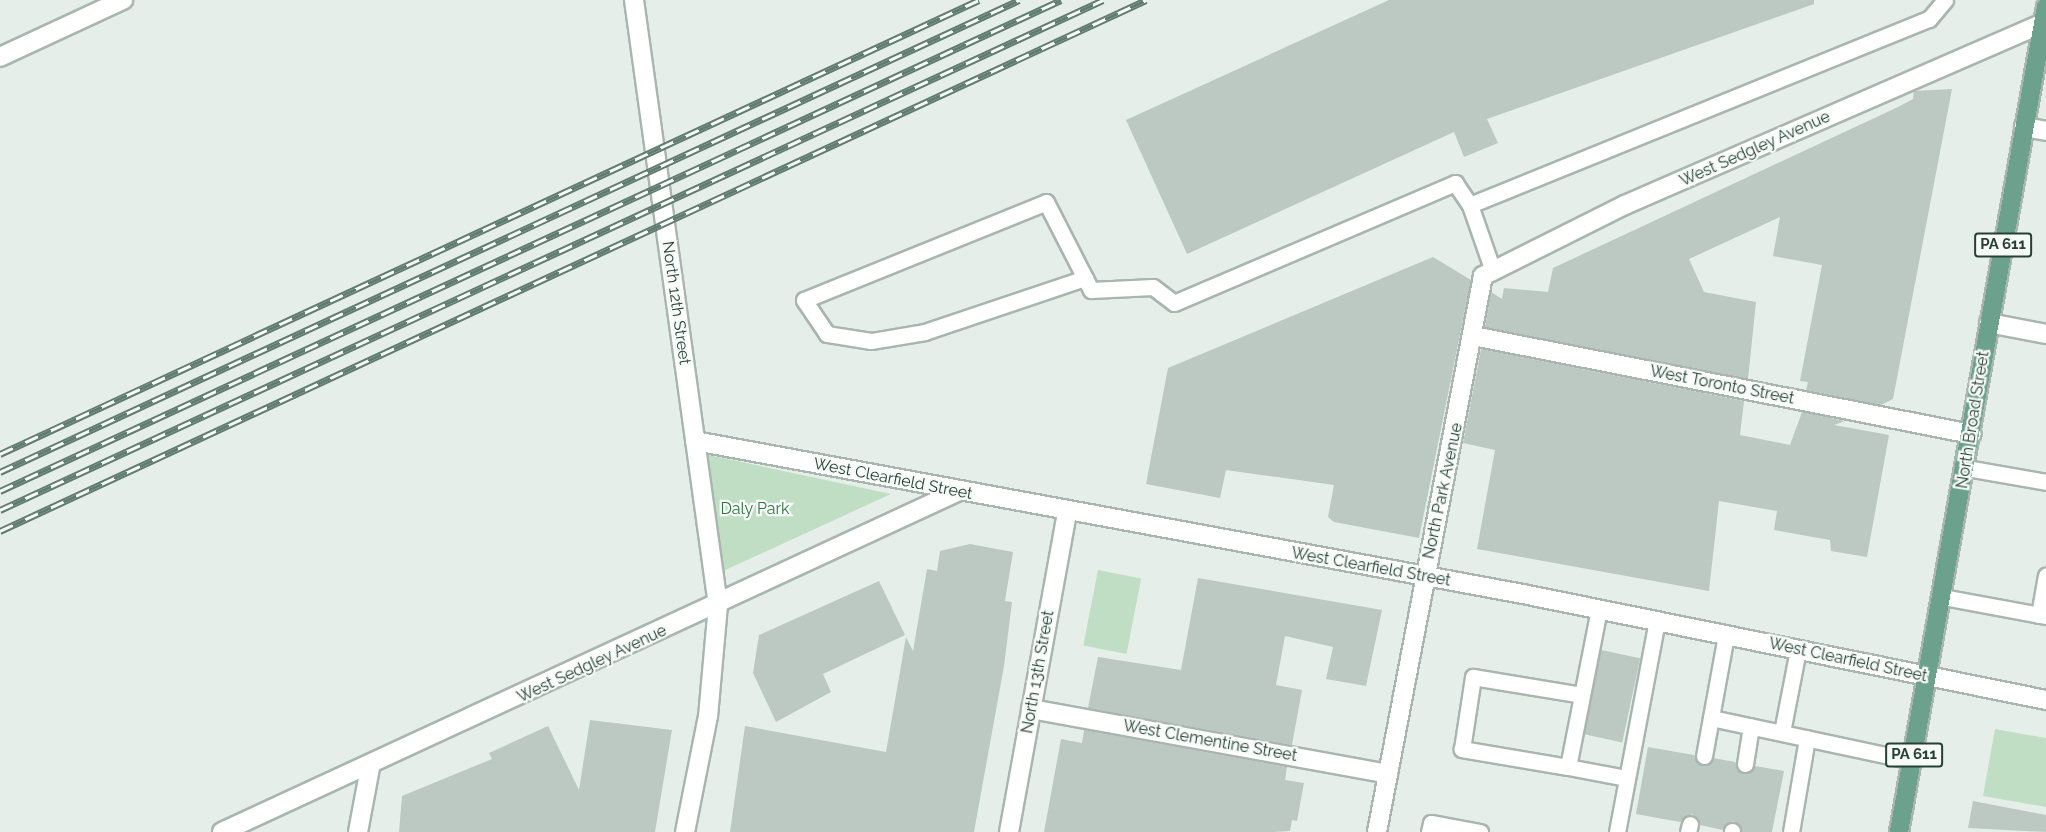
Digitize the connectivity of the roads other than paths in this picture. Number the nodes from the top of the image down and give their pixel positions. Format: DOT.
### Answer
graph roads {
  1 [pos="123,0"];
  2 [pos="634,0"];
  3 [pos="1945,0"];
  4 [pos="2045,15"];
  5 [pos="0,57"];
  6 [pos="2024,127"];
  7 [pos="2046,131"];
  8 [pos="1470,205"];
  9 [pos="1493,271"];
  10 [pos="1085,278"];
  11 [pos="1480,290"];
  12 [pos="1989,323"];
  13 [pos="2046,334"];
  14 [pos="1473,336"];
  15 [pos="1971,434"];
  16 [pos="695,441"];
  17 [pos="1966,468"];
  18 [pos="2046,482"];
  19 [pos="959,491"];
  20 [pos="1067,512"];
  21 [pos="2046,576"];
  22 [pos="1424,577"];
  23 [pos="1943,597"];
  24 [pos="718,605"];
  25 [pos="1599,609"];
  26 [pos="2042,615"];
  27 [pos="1657,621"];
  28 [pos="1726,635"];
  29 [pos="1798,650"];
  30 [pos="1929,677"];
  31 [pos="1582,695"];
  32 [pos="2046,700"];
  33 [pos="1031,709"];
  34 [pos="1711,718"];
  35 [pos="1751,726"];
  36 [pos="1782,732"];
  37 [pos="1807,738"];
  38 [pos="1704,756"];
  39 [pos="1913,761"];
  40 [pos="1745,764"];
  41 [pos="1568,767"];
  42 [pos="370,768"];
  43 [pos="1388,774"];
  44 [pos="1627,778"];
  45 [pos="224,832"];
  46 [pos="358,832"];
  47 [pos="685,832"];
  48 [pos="1009,832"];
  49 [pos="1377,832"];
  50 [pos="1429,832"];
  51 [pos="1480,832"];
  52 [pos="1617,832"];
  53 [pos="1791,832"];
  54 [pos="1899,832"];
  1 -- 5 [label="street"];
  2 -- 16 [label="street, North 12th Street"];
  3 -- 8 [label="lane"];
  4 -- 6 [label="main road, North Broad Street / PA 611"];
  4 -- 9 [label="street, West Sedgley Avenue"];
  6 -- 7 [label="street"];
  6 -- 12 [label="main road, North Broad Street / PA 611"];
  8 -- 9 [label="lane"];
  8 -- 10 [label="lane"];
  9 -- 11 [label="street, West Sedgley Avenue"];
  10 -- 10 [label="lane"];
  11 -- 14 [label="street, North Park Avenue"];
  12 -- 13 [label="street"];
  12 -- 15 [label="main road, North Broad Street / PA 611"];
  14 -- 15 [label="street, West Toronto Street"];
  14 -- 22 [label="street, North Park Avenue"];
  15 -- 17 [label="main road, North Broad Street / PA 611"];
  16 -- 19 [label="street, West Clearfield Street"];
  16 -- 24 [label="street, North 12th Street"];
  17 -- 18 [label="lane"];
  17 -- 23 [label="main road, North Broad Street / PA 611"];
  19 -- 20 [label="street, West Clearfield Street"];
  19 -- 24 [label="street, West Sedgley Avenue"];
  20 -- 22 [label="street, West Clearfield Street"];
  20 -- 33 [label="street, North 13th Street"];
  21 -- 26 [label="lane"];
  22 -- 25 [label="street, West Clearfield Street"];
  22 -- 43 [label="street, North Park Avenue"];
  23 -- 26 [label="lane"];
  23 -- 30 [label="main road, North Broad Street / PA 611"];
  24 -- 42 [label="street, West Sedgley Avenue"];
  24 -- 47 [label="street, North 12th Street"];
  25 -- 27 [label="street, West Clearfield Street"];
  25 -- 31 [label="lane"];
  27 -- 28 [label="street, West Clearfield Street"];
  27 -- 44 [label="lane"];
  28 -- 29 [label="street, West Clearfield Street"];
  28 -- 34 [label="lane"];
  29 -- 30 [label="street, West Clearfield Street"];
  29 -- 36 [label="lane"];
  30 -- 32 [label="street, West Clearfield Street"];
  30 -- 39 [label="main road, North Broad Street / PA 611"];
  31 -- 41 [label="lane"];
  31 -- 41 [label="lane"];
  33 -- 43 [label="street, West Clementine Street"];
  33 -- 48 [label="street, North 13th Street"];
  34 -- 35 [label="lane"];
  34 -- 38 [label="lane"];
  35 -- 36 [label="lane"];
  35 -- 40 [label="lane"];
  36 -- 37 [label="lane"];
  37 -- 39 [label="lane"];
  37 -- 53 [label="lane"];
  39 -- 54 [label="main road, North Broad Street / PA 611"];
  41 -- 44 [label="lane"];
  42 -- 45 [label="street, West Sedgley Avenue"];
  42 -- 46 [label="street"];
  43 -- 49 [label="street, North Park Avenue"];
  44 -- 52 [label="lane"];
  50 -- 51 [label="lane"];
}
